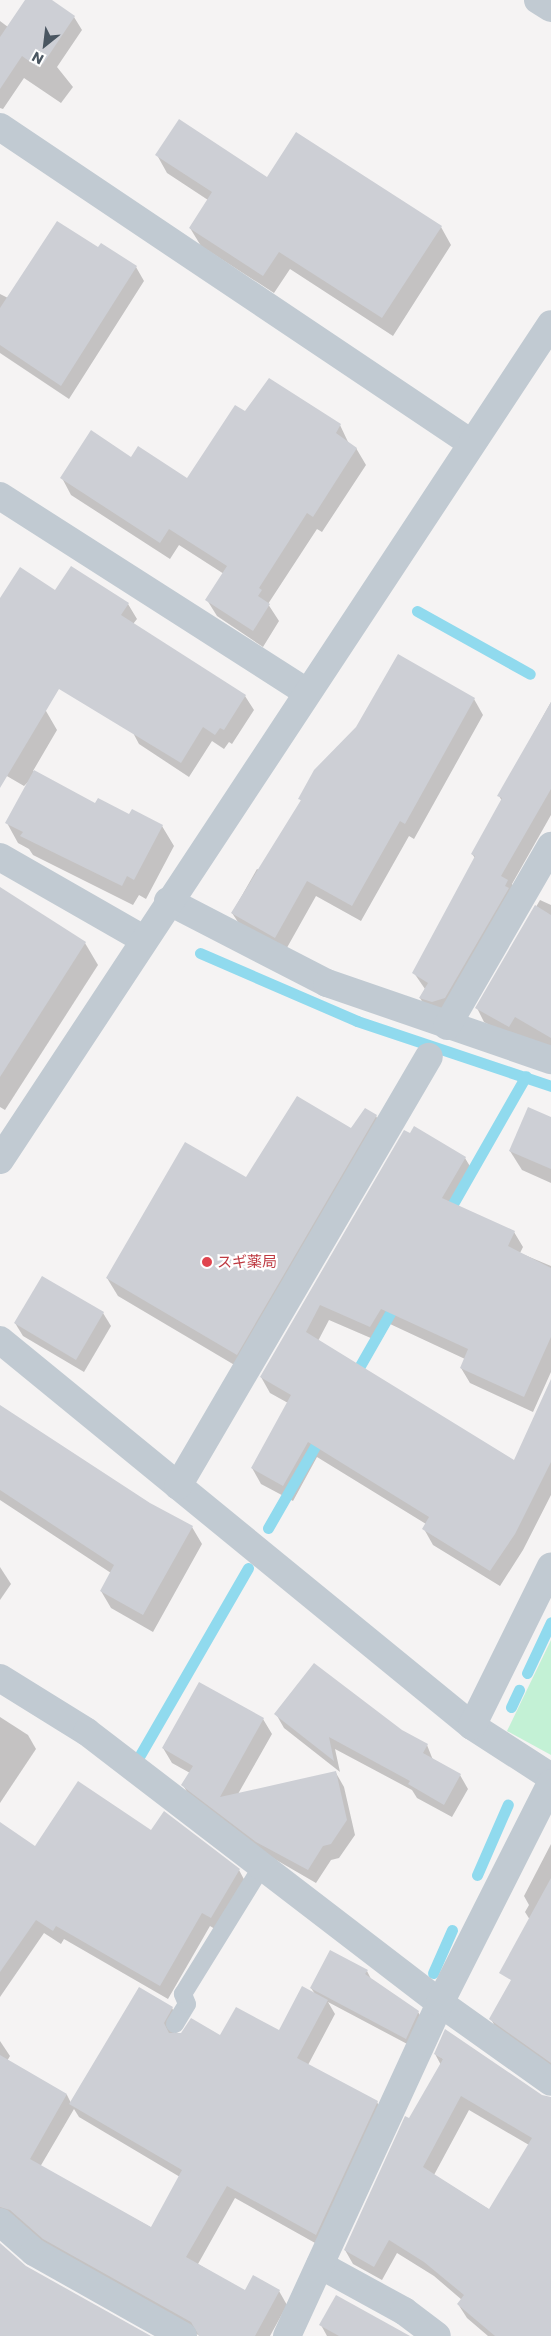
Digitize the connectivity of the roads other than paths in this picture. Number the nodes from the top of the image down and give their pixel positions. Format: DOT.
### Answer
graph roads {
  1 [pos="538,0"];
  2 [pos="551,8"];
  3 [pos="0,127"];
  4 [pos="548,336"];
  5 [pos="472,443"];
  6 [pos="0,496"];
  7 [pos="307,692"];
  8 [pos="551,846"];
  9 [pos="0,857"];
  10 [pos="543,879"];
  11 [pos="168,901"];
  12 [pos="143,939"];
  13 [pos="447,1026"];
  14 [pos="430,1057"];
  15 [pos="551,1060"];
  16 [pos="0,1160"];
  17 [pos="0,1340"];
  18 [pos="178,1486"];
  19 [pos="551,1566"];
  20 [pos="0,1678"];
  21 [pos="472,1726"];
  22 [pos="551,1777"];
  23 [pos="551,1783"];
  24 [pos="262,1866"];
  25 [pos="440,2004"];
  26 [pos="175,2024"];
  27 [pos="551,2082"];
  28 [pos="0,2222"];
  29 [pos="320,2265"];
  30 [pos="183,2336"];
  31 [pos="287,2336"];
  32 [pos="437,2336"];
  1 -- 2 [label="street"];
  3 -- 5 [label="street"];
  4 -- 5 [label="street"];
  5 -- 7 [label="street"];
  6 -- 7 [label="street"];
  7 -- 11 [label="street"];
  8 -- 10 [label="street"];
  9 -- 12 [label="street"];
  10 -- 13 [label="street"];
  11 -- 12 [label="street"];
  11 -- 13 [label="street"];
  12 -- 16 [label="street"];
  13 -- 15 [label="street"];
  14 -- 18 [label="street"];
  17 -- 18 [label="street"];
  18 -- 21 [label="street"];
  19 -- 21 [label="street"];
  20 -- 24 [label="street"];
  21 -- 22 [label="street"];
  23 -- 25 [label="street"];
  24 -- 25 [label="street"];
  24 -- 26 [label="lane"];
  25 -- 27 [label="street"];
  25 -- 29 [label="street"];
  28 -- 30 [label="street"];
  29 -- 31 [label="street"];
  29 -- 32 [label="street"];
}
